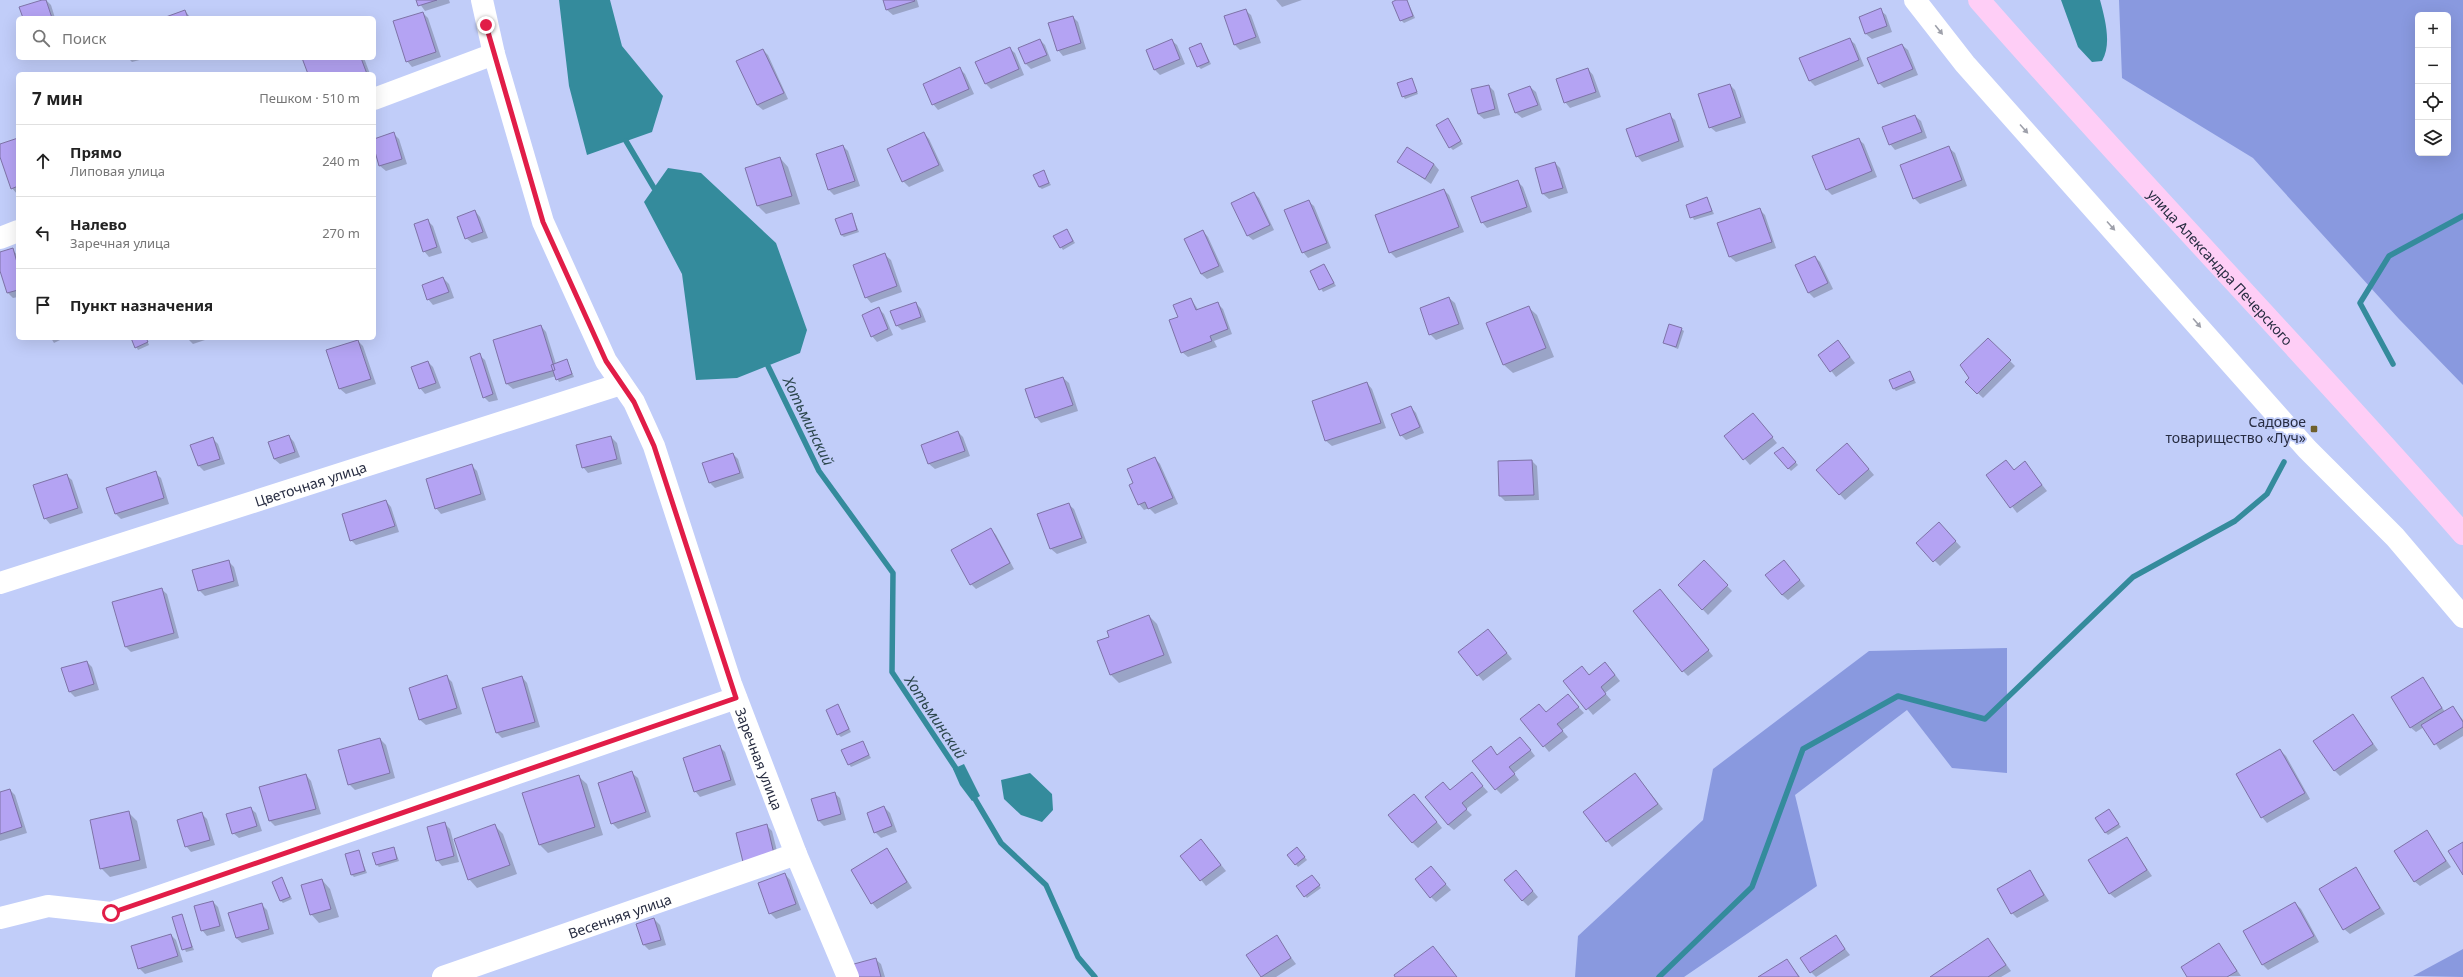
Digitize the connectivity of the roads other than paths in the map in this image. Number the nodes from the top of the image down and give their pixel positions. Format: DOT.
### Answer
graph roads {
  1 [pos="482,0"];
  2 [pos="1915,0"];
  3 [pos="1979,0"];
  4 [pos="494,54"];
  5 [pos="376,98"];
  6 [pos="16,233"];
  7 [pos="0,238"];
  8 [pos="621,384"];
  9 [pos="2463,534"];
  10 [pos="0,583"];
  11 [pos="2463,617"];
  12 [pos="736,698"];
  13 [pos="796,854"];
  14 [pos="0,918"];
  15 [pos="444,977"];
  16 [pos="848,977"];
  1 -- 4 [label="street, Заречная улица"];
  2 -- 11 [label="street, one-way"];
  3 -- 9 [label="main road, улица Александра Печерского"];
  4 -- 5 [label="street"];
  4 -- 8 [label="street, Заречная улица"];
  6 -- 7 [label="street"];
  8 -- 10 [label="street, Цветочная улица"];
  8 -- 12 [label="street, Заречная улица"];
  12 -- 13 [label="street, Заречная улица"];
  12 -- 14 [label="street"];
  13 -- 15 [label="street, Весенняя улица"];
  13 -- 16 [label="street, Заречная улица"];
}
